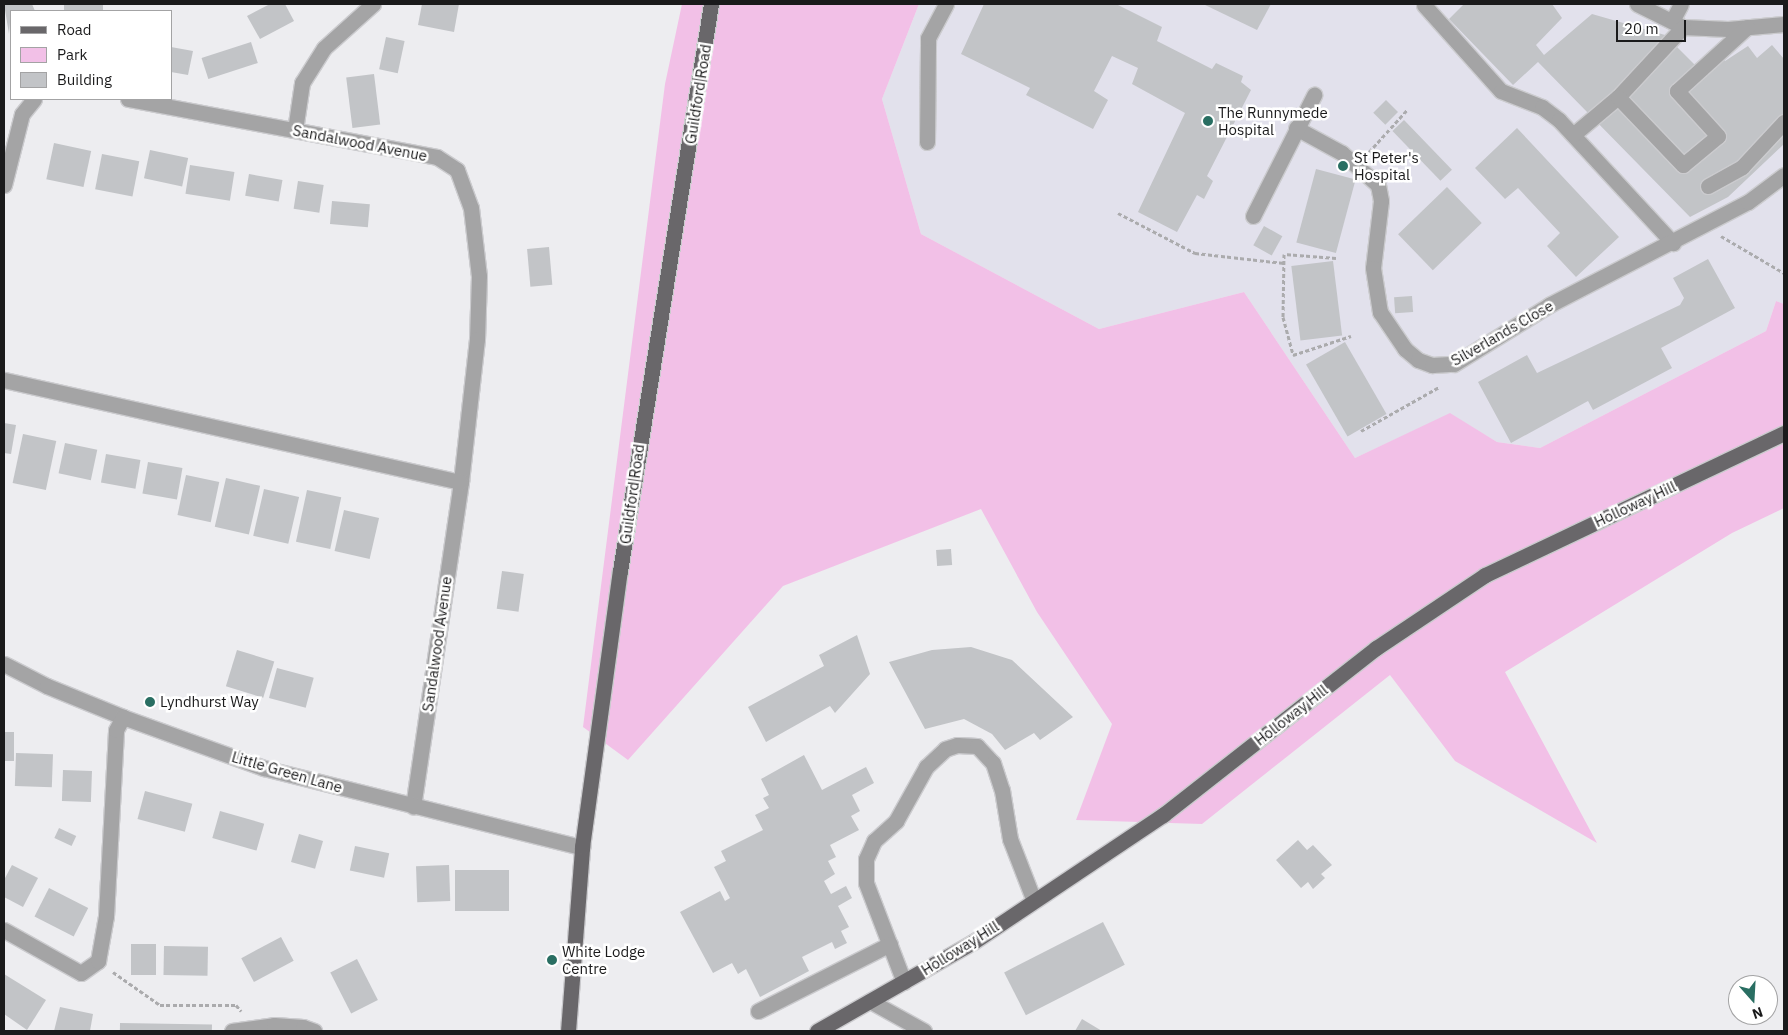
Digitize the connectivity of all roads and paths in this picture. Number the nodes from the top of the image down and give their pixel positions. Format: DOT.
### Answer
graph roads {
  1 [pos="373,4"];
  2 [pos="711,4"];
  3 [pos="946,4"];
  4 [pos="1638,4"];
  5 [pos="1681,4"];
  6 [pos="1424,5"];
  7 [pos="1677,24"];
  8 [pos="1784,24"];
  9 [pos="1747,27"];
  10 [pos="1314,95"];
  11 [pos="1618,97"];
  12 [pos="33,100"];
  13 [pos="133,100"];
  14 [pos="1407,110"];
  15 [pos="1784,122"];
  16 [pos="1296,128"];
  17 [pos="295,130"];
  18 [pos="1574,134"];
  19 [pos="927,142"];
  20 [pos="1357,165"];
  21 [pos="1784,175"];
  22 [pos="4,185"];
  23 [pos="1708,186"];
  24 [pos="1118,213"];
  25 [pos="1253,216"];
  26 [pos="1711,222"];
  27 [pos="1673,243"];
  28 [pos="1336,258"];
  29 [pos="1284,263"];
  30 [pos="1784,273"];
  31 [pos="1350,336"];
  32 [pos="4,380"];
  33 [pos="1439,386"];
  34 [pos="1361,431"];
  35 [pos="1784,433"];
  36 [pos="461,482"];
  37 [pos="4,664"];
  38 [pos="123,717"];
  39 [pos="413,806"];
  40 [pos="582,847"];
  41 [pos="1034,901"];
  42 [pos="4,930"];
  43 [pos="890,944"];
  44 [pos="98,961"];
  45 [pos="904,982"];
  46 [pos="571,986"];
  47 [pos="870,1001"];
  48 [pos="758,1012"];
  49 [pos="256,1028"];
  50 [pos="919,1030"];
  51 [pos="232,1031"];
  52 [pos="314,1031"];
  53 [pos="568,1031"];
  54 [pos="578,1031"];
  55 [pos="817,1031"];
  1 -- 17 [label="street"];
  2 -- 40 [label="main road, Guildford Road"];
  3 -- 19 [label="street"];
  4 -- 7 [label="street"];
  5 -- 7 [label="street"];
  6 -- 18 [label="street"];
  7 -- 9 [label="street"];
  7 -- 11 [label="street"];
  8 -- 9 [label="street"];
  9 -- 11 [label="street"];
  10 -- 16 [label="street"];
  11 -- 18 [label="street"];
  12 -- 22 [label="street"];
  13 -- 17 [label="street, Sandalwood Avenue"];
  14 -- 20 [label="path"];
  15 -- 23 [label="street"];
  16 -- 20 [label="street, Silverlands Close"];
  16 -- 25 [label="street"];
  17 -- 36 [label="street, Sandalwood Avenue"];
  18 -- 27 [label="street"];
  20 -- 27 [label="street, Silverlands Close"];
  21 -- 26 [label="street, Silverlands Close"];
  24 -- 29 [label="path"];
  26 -- 27 [label="street, Silverlands Close"];
  26 -- 30 [label="path"];
  28 -- 29 [label="path"];
  29 -- 31 [label="path"];
  32 -- 36 [label="street"];
  33 -- 34 [label="path"];
  35 -- 41 [label="main road, Holloway Hill"];
  36 -- 39 [label="street, Sandalwood Avenue"];
  37 -- 38 [label="street, Little Green Lane"];
  38 -- 39 [label="street, Little Green Lane"];
  38 -- 44 [label="street"];
  39 -- 40 [label="street, Little Green Lane"];
  40 -- 46 [label="main road, Guildford Road"];
  41 -- 43 [label="street"];
  41 -- 45 [label="main road, Holloway Hill"];
  42 -- 44 [label="street"];
  43 -- 45 [label="street"];
  43 -- 48 [label="street"];
  44 -- 49 [label="path"];
  45 -- 47 [label="main road, Holloway Hill"];
  46 -- 53 [label="main road"];
  46 -- 54 [label="main road"];
  47 -- 50 [label="street"];
  47 -- 55 [label="main road, Holloway Hill"];
  49 -- 51 [label="street"];
  49 -- 52 [label="street"];
}
